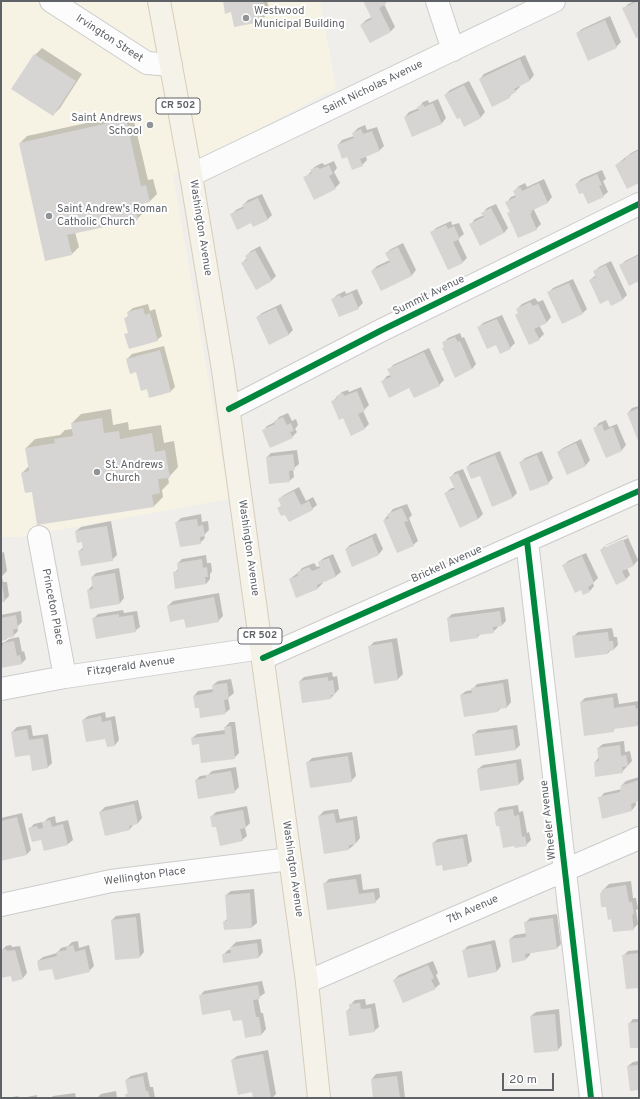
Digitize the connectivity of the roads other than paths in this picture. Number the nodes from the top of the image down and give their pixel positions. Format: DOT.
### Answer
graph roads {
  1 [pos="51,1"];
  2 [pos="159,1"];
  3 [pos="437,1"];
  4 [pos="554,1"];
  5 [pos="453,50"];
  6 [pos="171,66"];
  7 [pos="192,175"];
  8 [pos="639,204"];
  9 [pos="229,409"];
  10 [pos="639,491"];
  11 [pos="39,537"];
  12 [pos="527,541"];
  13 [pos="262,653"];
  14 [pos="65,677"];
  15 [pos="1,689"];
  16 [pos="639,838"];
  17 [pos="290,859"];
  18 [pos="565,870"];
  19 [pos="1,905"];
  20 [pos="307,982"];
  21 [pos="319,1098"];
  22 [pos="591,1098"];
  1 -- 6 [label="street, Irvington Street"];
  2 -- 6 [label="main road, Washington Avenue / CR 502"];
  3 -- 5 [label="street"];
  4 -- 5 [label="street, Saint Nicholas Avenue"];
  5 -- 7 [label="street, Saint Nicholas Avenue"];
  6 -- 7 [label="main road, Washington Avenue / CR 502"];
  7 -- 9 [label="main road, Washington Avenue / CR 502"];
  8 -- 9 [label="street, Summit Avenue"];
  9 -- 13 [label="main road, Washington Avenue / CR 502"];
  10 -- 12 [label="street, Brickell Avenue"];
  11 -- 14 [label="street, Princeton Place"];
  12 -- 13 [label="street, Brickell Avenue"];
  12 -- 18 [label="street, Wheeler Avenue"];
  13 -- 14 [label="street, Fitzgerald Avenue"];
  13 -- 17 [label="main road, Washington Avenue / CR 502"];
  14 -- 15 [label="street, Fitzgerald Avenue"];
  16 -- 18 [label="street, 7th Avenue"];
  17 -- 19 [label="street, Wellington Place"];
  17 -- 20 [label="main road, Washington Avenue / CR 502"];
  18 -- 20 [label="street, 7th Avenue"];
  18 -- 22 [label="street, Wheeler Avenue"];
  20 -- 21 [label="main road, Washington Avenue / CR 502"];
}
